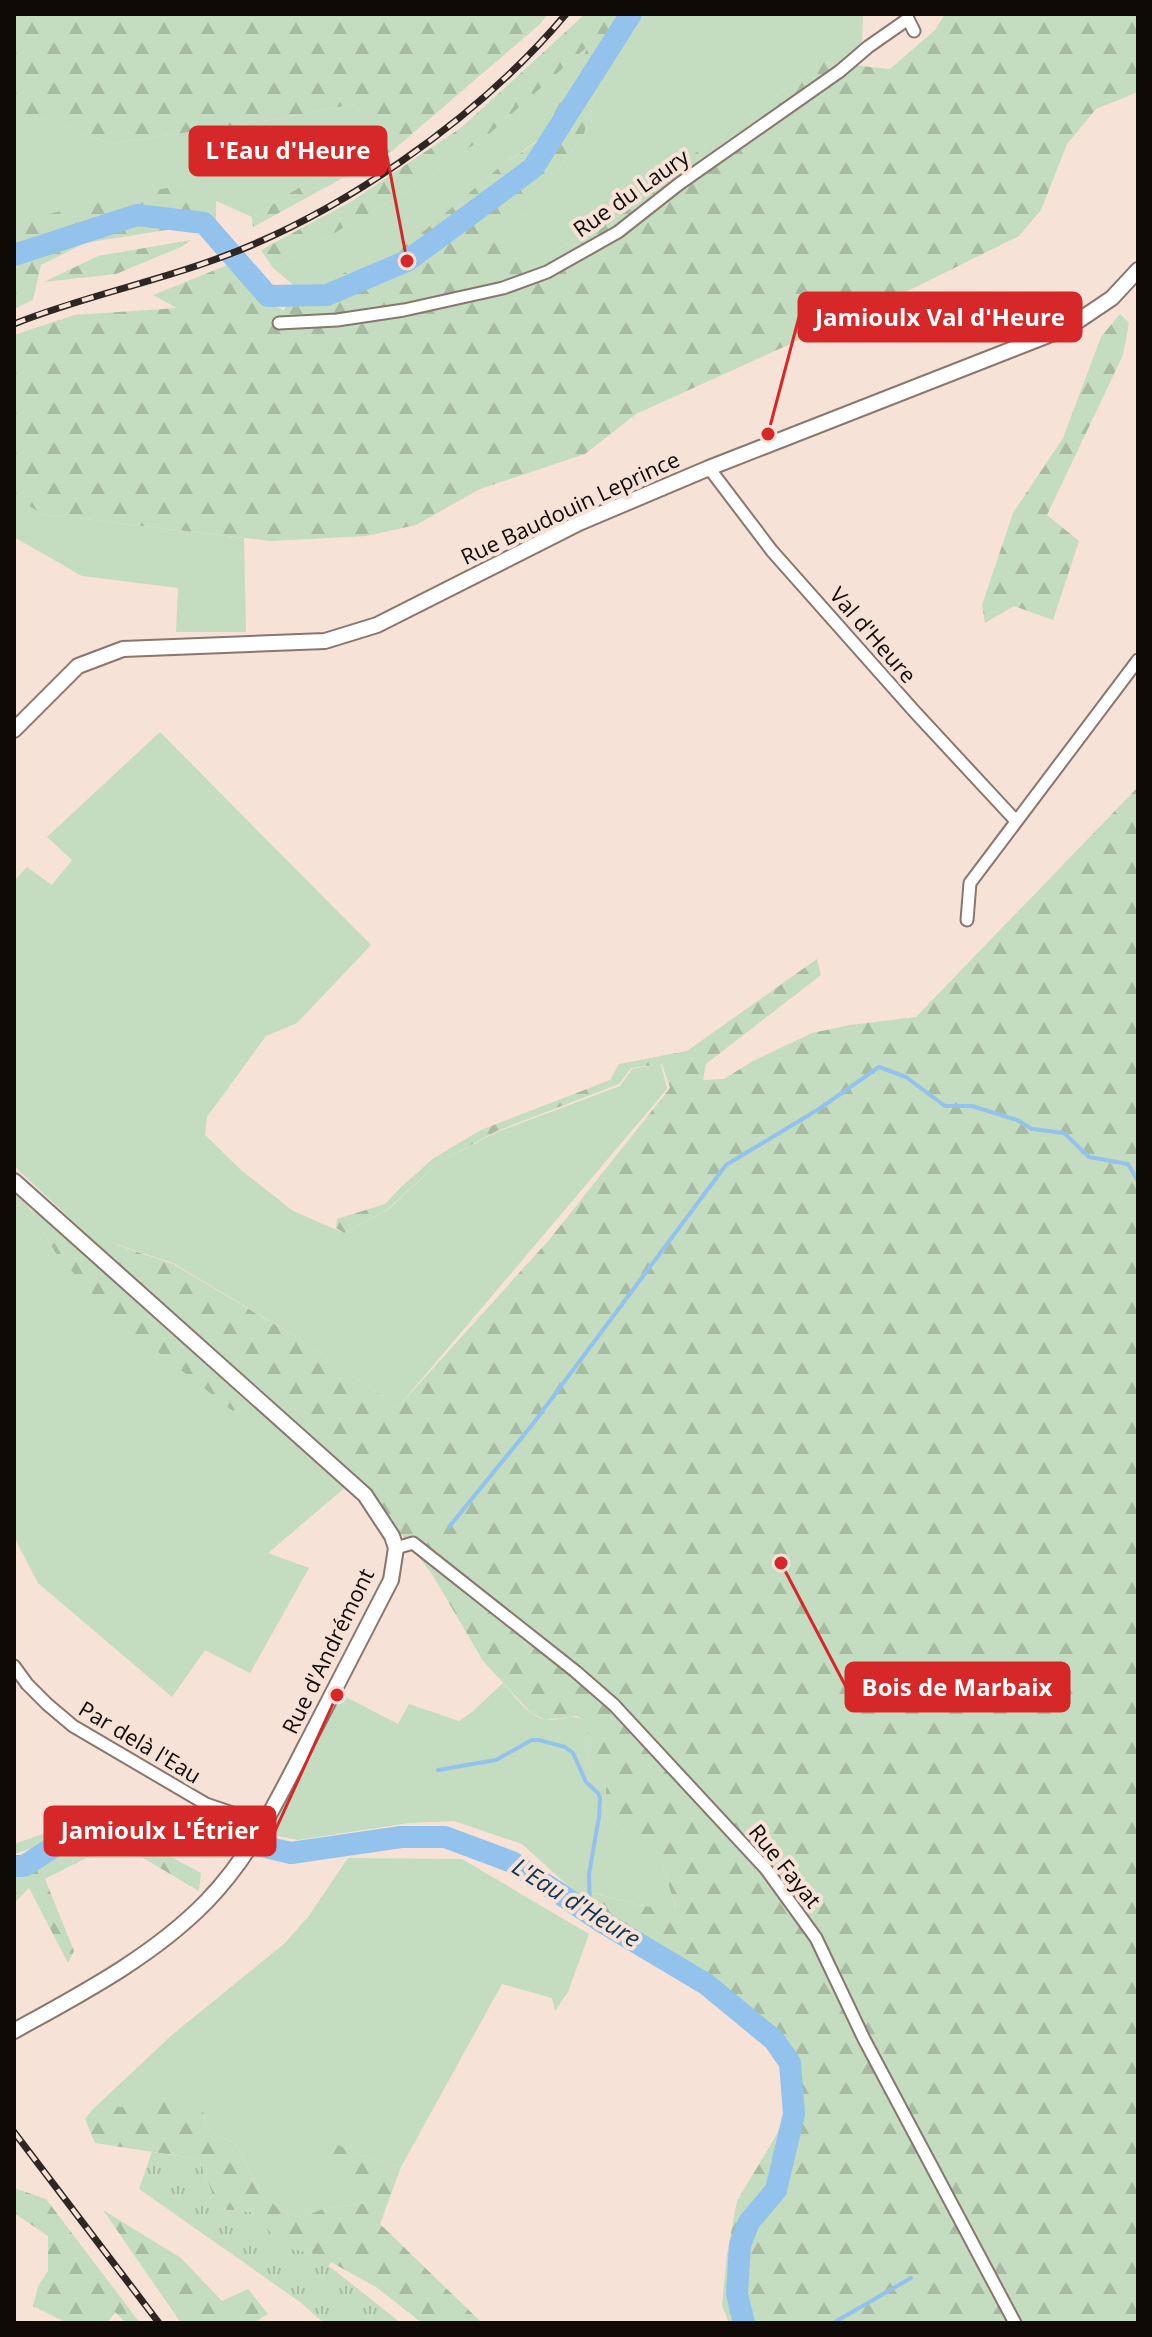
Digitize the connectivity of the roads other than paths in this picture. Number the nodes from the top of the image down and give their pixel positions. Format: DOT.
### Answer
graph roads {
  1 [pos="914,31"];
  2 [pos="1138,270"];
  3 [pos="279,323"];
  4 [pos="709,468"];
  5 [pos="1138,660"];
  6 [pos="14,730"];
  7 [pos="1016,821"];
  8 [pos="967,920"];
  9 [pos="14,1181"];
  10 [pos="396,1548"];
  11 [pos="14,1666"];
  12 [pos="263,1827"];
  13 [pos="14,2031"];
  14 [pos="1015,2323"];
  1 -- 3 [label="street, Rue du Laury"];
  2 -- 4 [label="street, Rue Baudouin Leprince"];
  4 -- 6 [label="street, Rue Baudouin Leprince"];
  4 -- 7 [label="street, Val d'Heure"];
  5 -- 7 [label="street"];
  7 -- 8 [label="street"];
  9 -- 10 [label="street, Rue d'Andrémont"];
  10 -- 12 [label="street, Rue d'Andrémont"];
  10 -- 14 [label="street, Rue Fayat"];
  11 -- 12 [label="street, Par delà l'Eau"];
  12 -- 13 [label="street, Rue d'Andrémont"];
}
